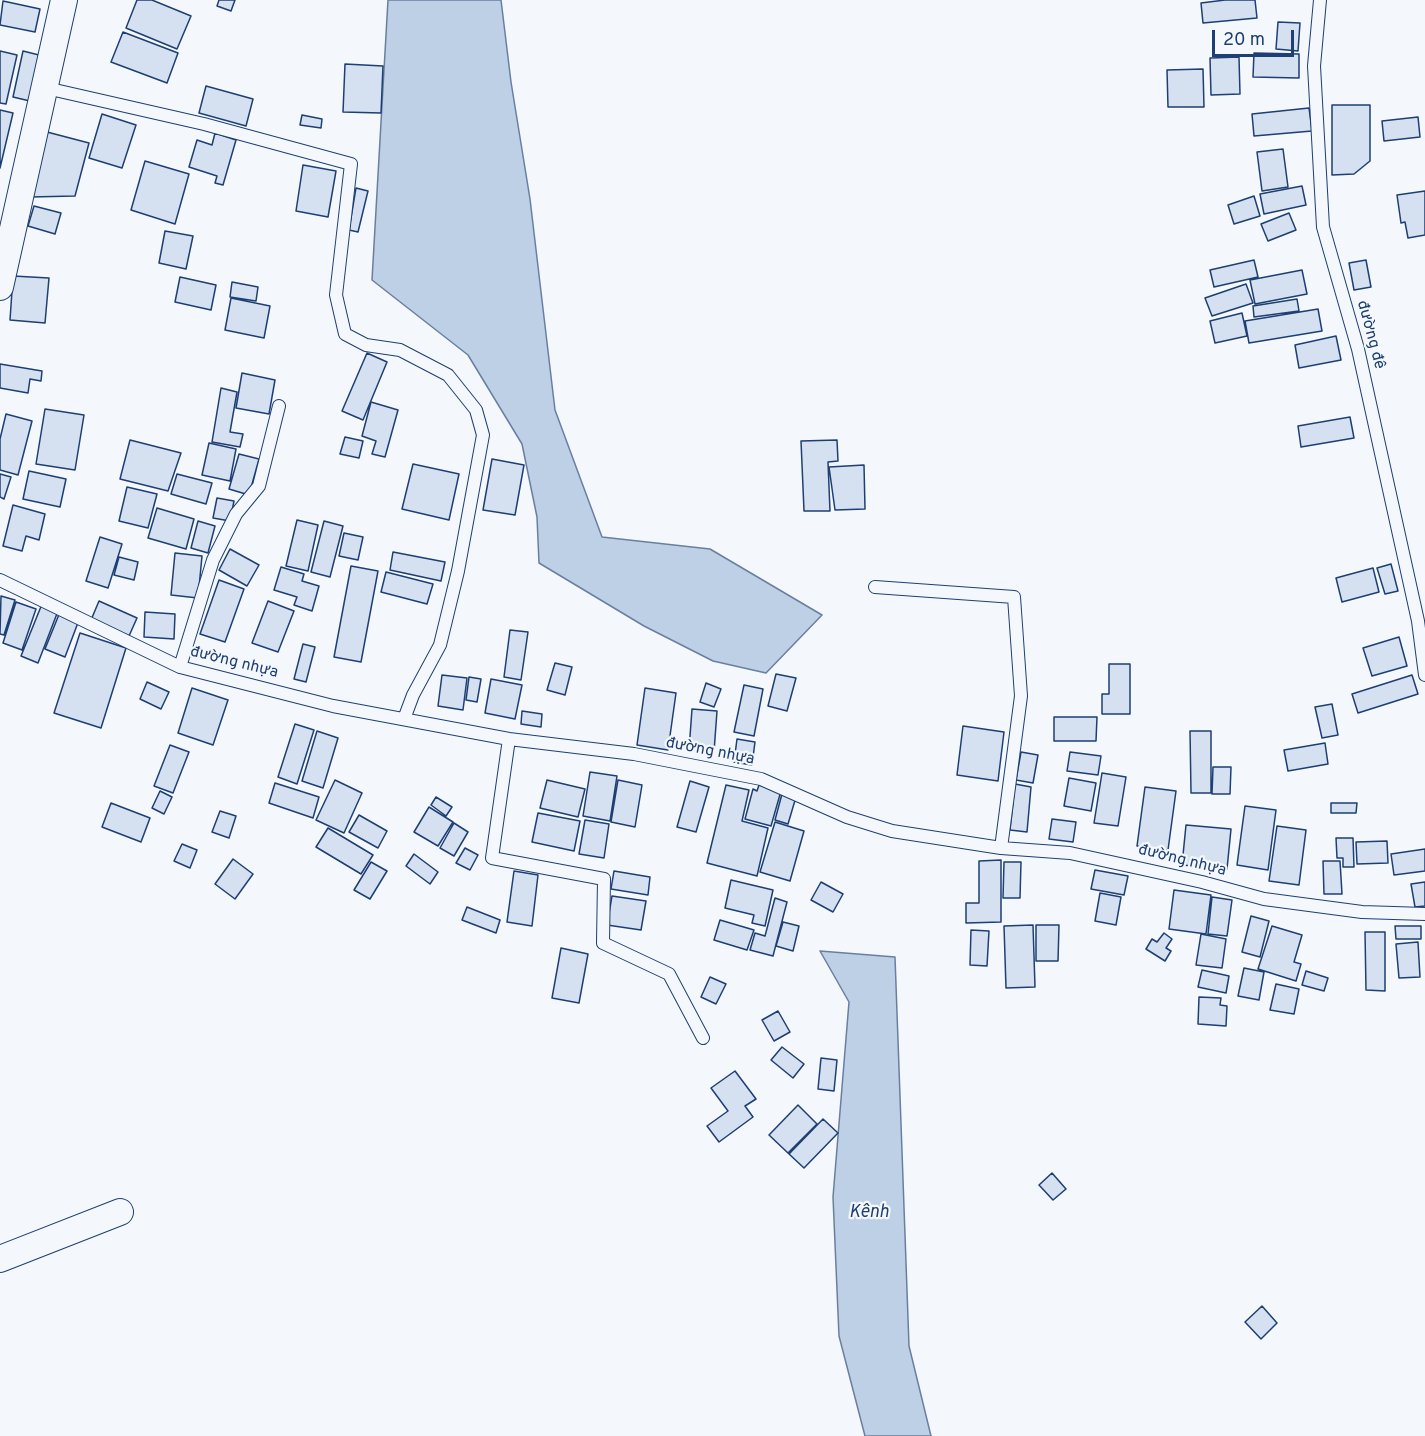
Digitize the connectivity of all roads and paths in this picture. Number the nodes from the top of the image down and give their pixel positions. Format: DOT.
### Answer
graph roads {
  1 [pos="64,0"];
  2 [pos="1320,0"];
  3 [pos="46,88"];
  4 [pos="0,287"];
  5 [pos="279,406"];
  6 [pos="0,580"];
  7 [pos="875,588"];
  8 [pos="180,667"];
  9 [pos="1425,675"];
  10 [pos="404,719"];
  11 [pos="509,739"];
  12 [pos="1001,848"];
  13 [pos="1425,914"];
  14 [pos="703,1038"];
  15 [pos="120,1212"];
  16 [pos="0,1259"];
  1 -- 3 [label="street"];
  2 -- 9 [label="lane, đường đê"];
  3 -- 4 [label="street"];
  3 -- 10 [label="lane"];
  5 -- 8 [label="lane"];
  6 -- 8 [label="lane, đường nhựa"];
  7 -- 12 [label="lane"];
  8 -- 10 [label="lane, đường nhựa"];
  10 -- 11 [label="lane, đường nhựa"];
  11 -- 12 [label="lane, đường nhựa"];
  11 -- 14 [label="lane"];
  12 -- 13 [label="lane, đường nhựa"];
  15 -- 16 [label="street"];
}
